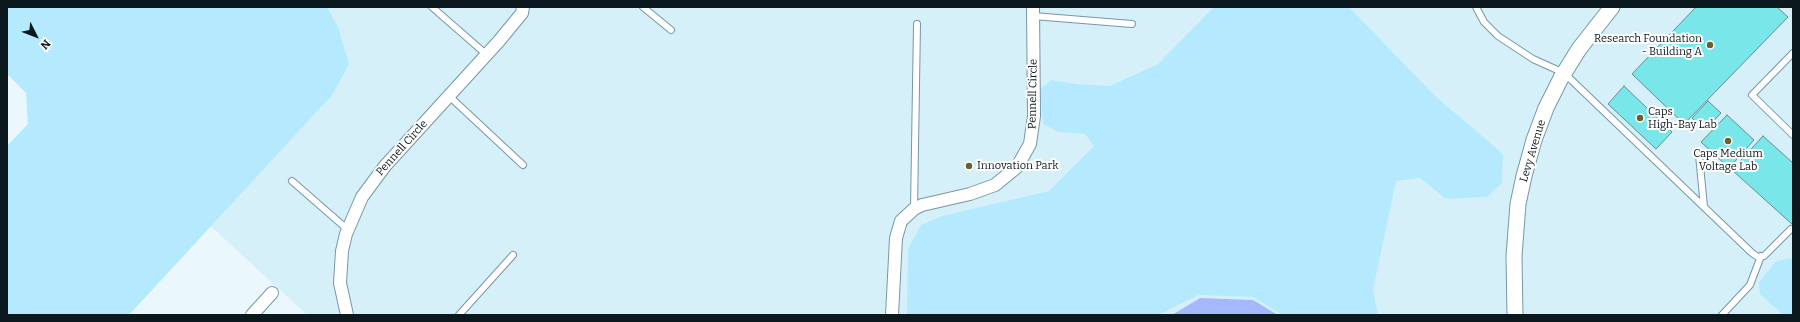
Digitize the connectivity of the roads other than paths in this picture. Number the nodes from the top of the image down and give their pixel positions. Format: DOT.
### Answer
graph roads {
  1 [pos="432,7"];
  2 [pos="523,7"];
  3 [pos="643,7"];
  4 [pos="1476,7"];
  5 [pos="1612,7"];
  6 [pos="1033,12"];
  7 [pos="917,24"];
  8 [pos="1132,24"];
  9 [pos="671,30"];
  10 [pos="1793,53"];
  11 [pos="487,55"];
  12 [pos="1564,73"];
  13 [pos="449,96"];
  14 [pos="1793,135"];
  15 [pos="1699,155"];
  16 [pos="523,165"];
  17 [pos="292,181"];
  18 [pos="1704,207"];
  19 [pos="914,209"];
  20 [pos="348,229"];
  21 [pos="1791,229"];
  22 [pos="512,255"];
  23 [pos="1761,256"];
  24 [pos="272,293"];
  25 [pos="252,315"];
  26 [pos="347,315"];
  27 [pos="459,315"];
  28 [pos="892,315"];
  29 [pos="1515,315"];
  30 [pos="1722,315"];
  1 -- 11 [label="lane"];
  2 -- 11 [label="street, Pennell Circle"];
  3 -- 9 [label="lane"];
  4 -- 12 [label="lane"];
  5 -- 12 [label="street, Levy Avenue"];
  6 -- 8 [label="lane"];
  6 -- 19 [label="street, Pennell Circle"];
  7 -- 19 [label="lane"];
  10 -- 14 [label="lane"];
  11 -- 13 [label="street, Pennell Circle"];
  12 -- 18 [label="lane"];
  12 -- 29 [label="street, Levy Avenue"];
  13 -- 16 [label="lane"];
  13 -- 20 [label="street, Pennell Circle"];
  15 -- 18 [label="lane"];
  17 -- 20 [label="lane"];
  18 -- 23 [label="lane"];
  19 -- 28 [label="street, Pennell Circle"];
  20 -- 26 [label="street, Pennell Circle"];
  21 -- 23 [label="lane"];
  22 -- 27 [label="lane"];
  23 -- 30 [label="lane"];
  24 -- 25 [label="street"];
}
